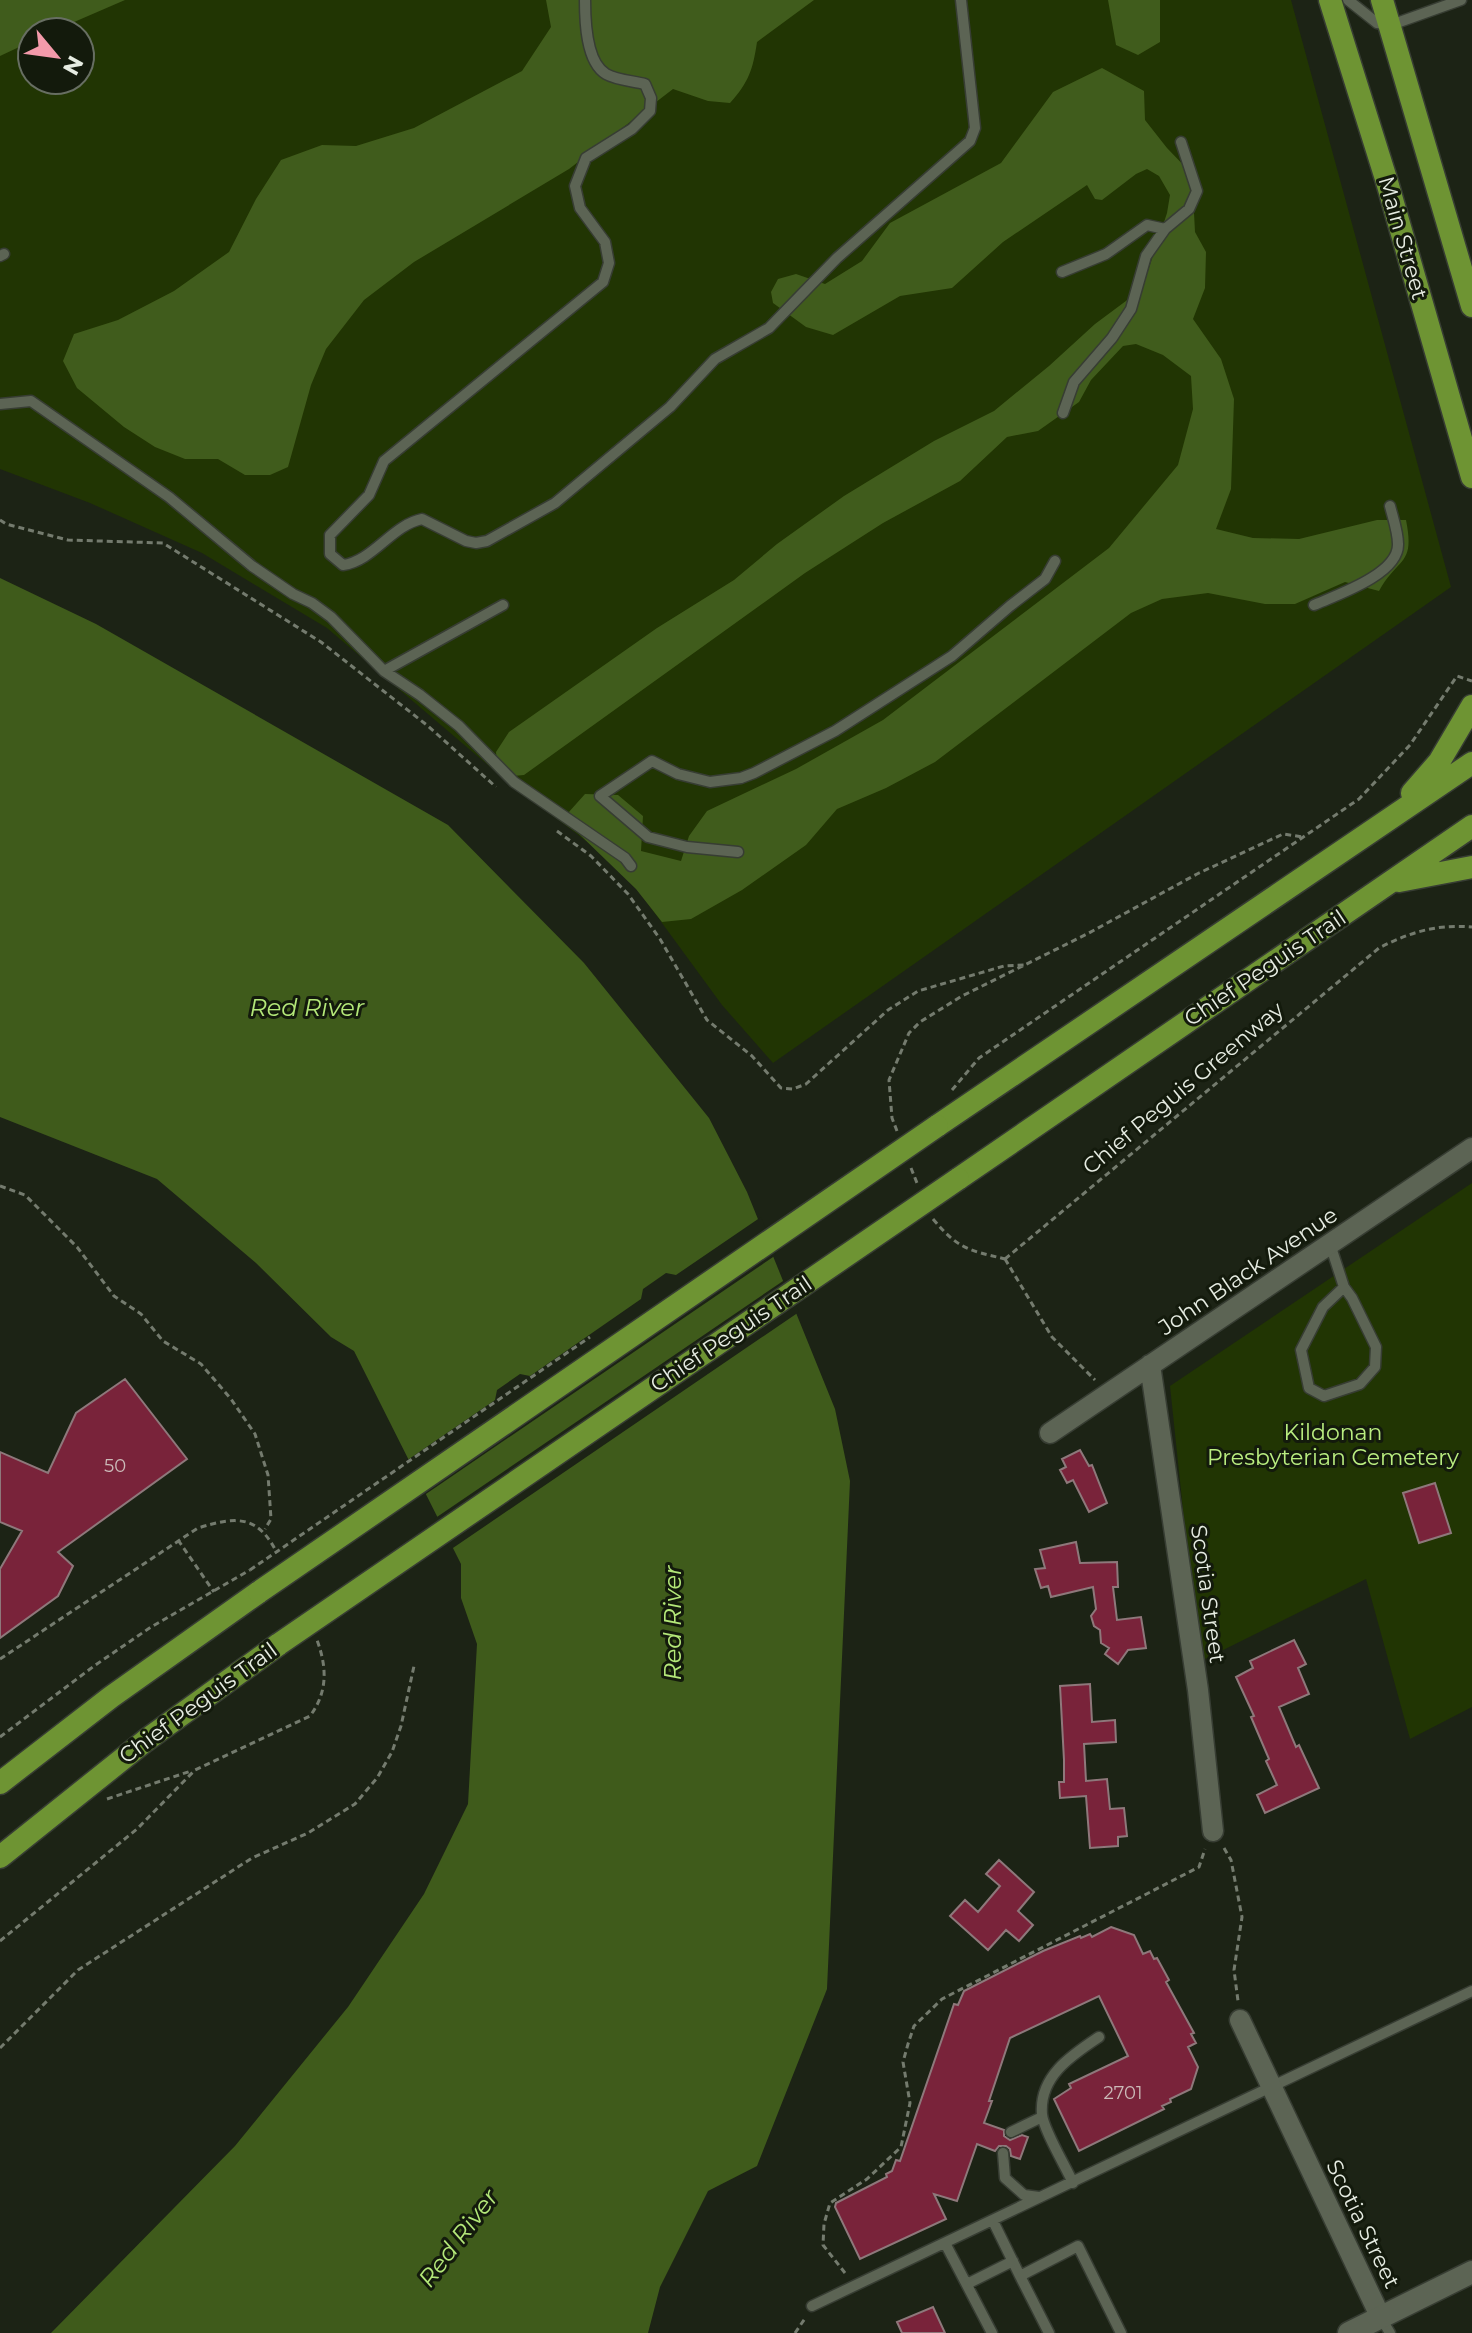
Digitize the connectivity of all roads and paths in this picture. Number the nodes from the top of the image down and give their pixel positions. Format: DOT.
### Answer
graph roads {
  1 [pos="585,0"];
  2 [pos="961,0"];
  3 [pos="1330,0"];
  4 [pos="1348,0"];
  5 [pos="1382,0"];
  6 [pos="1461,0"];
  7 [pos="1391,25"];
  8 [pos="1181,142"];
  9 [pos="1165,229"];
  10 [pos="1062,272"];
  11 [pos="1472,306"];
  12 [pos="0,404"];
  13 [pos="1063,413"];
  14 [pos="1472,477"];
  15 [pos="1390,506"];
  16 [pos="0,520"];
  17 [pos="1055,561"];
  18 [pos="503,605"];
  19 [pos="1314,605"];
  20 [pos="384,671"];
  21 [pos="1472,681"];
  22 [pos="1472,706"];
  23 [pos="1472,763"];
  24 [pos="506,794"];
  25 [pos="1379,824"];
  26 [pos="1472,826"];
  27 [pos="555,829"];
  28 [pos="1303,837"];
  29 [pos="738,852"];
  30 [pos="631,866"];
  31 [pos="1472,867"];
  32 [pos="1390,883"];
  33 [pos="1472,927"];
  34 [pos="1025,965"];
  35 [pos="952,1090"];
  36 [pos="892,1118"];
  37 [pos="1472,1148"];
  38 [pos="0,1186"];
  39 [pos="929,1215"];
  40 [pos="1330,1244"];
  41 [pos="1005,1259"];
  42 [pos="1344,1287"];
  43 [pos="1150,1365"];
  44 [pos="1109,1393"];
  45 [pos="1050,1433"];
  46 [pos="265,1531"];
  47 [pos="178,1540"];
  48 [pos="275,1548"];
  49 [pos="250,1570"];
  50 [pos="214,1592"];
  51 [pos="0,1659"];
  52 [pos="324,1659"];
  53 [pos="414,1666"];
  54 [pos="0,1737"];
  55 [pos="195,1770"];
  56 [pos="0,1783"];
  57 [pos="107,1799"];
  58 [pos="1213,1831"];
  59 [pos="0,1857"];
  60 [pos="0,1941"];
  61 [pos="1472,1991"];
  62 [pos="1240,2020"];
  63 [pos="1099,2037"];
  64 [pos="0,2048"];
  65 [pos="1272,2089"];
  66 [pos="1042,2117"];
  67 [pos="1011,2132"];
  68 [pos="1003,2153"];
  69 [pos="1073,2183"];
  70 [pos="1041,2198"];
  71 [pos="993,2221"];
  72 [pos="945,2243"];
  73 [pos="1013,2261"];
  74 [pos="1472,2272"];
  75 [pos="1020,2276"];
  76 [pos="838,2281"];
  77 [pos="967,2284"];
  78 [pos="812,2306"];
  79 [pos="1386,2325"];
  80 [pos="795,2333"];
  81 [pos="992,2333"];
  82 [pos="1049,2333"];
  83 [pos="1121,2333"];
  84 [pos="1349,2333"];
  1 -- 2 [label="lane"];
  3 -- 14 [label="main road, Main Street"];
  4 -- 7 [label="lane"];
  5 -- 7 [label="main road"];
  6 -- 7 [label="lane"];
  7 -- 11 [label="main road"];
  8 -- 9 [label="lane"];
  9 -- 10 [label="lane"];
  9 -- 13 [label="lane"];
  12 -- 20 [label="lane"];
  15 -- 19 [label="lane"];
  16 -- 24 [label="path"];
  17 -- 29 [label="lane"];
  18 -- 20 [label="lane"];
  20 -- 30 [label="lane"];
  21 -- 28 [label="path"];
  22 -- 25 [label="main road"];
  23 -- 25 [label="main road"];
  25 -- 56 [label="main road, bridge"];
  26 -- 32 [label="main road, Chief Peguis Trail"];
  27 -- 34 [label="path"];
  28 -- 34 [label="path"];
  28 -- 35 [label="path"];
  31 -- 32 [label="main road"];
  32 -- 59 [label="main road, Chief Peguis Trail, bridge"];
  33 -- 41 [label="path, Chief Peguis Greenway"];
  34 -- 36 [label="path"];
  37 -- 40 [label="street, John Black Avenue"];
  38 -- 46 [label="path"];
  39 -- 41 [label="path"];
  40 -- 42 [label="lane"];
  40 -- 43 [label="street, John Black Avenue"];
  41 -- 44 [label="path"];
  42 -- 42 [label="lane"];
  43 -- 44 [label="street, John Black Avenue"];
  43 -- 58 [label="street, Scotia Street"];
  44 -- 45 [label="street, John Black Avenue"];
  46 -- 47 [label="path"];
  46 -- 48 [label="path"];
  47 -- 50 [label="path"];
  47 -- 51 [label="path"];
  49 -- 50 [label="path"];
  50 -- 54 [label="path"];
  52 -- 55 [label="path"];
  53 -- 64 [label="path"];
  55 -- 57 [label="path"];
  55 -- 60 [label="path"];
  58 -- 62 [label="path"];
  58 -- 76 [label="path"];
  61 -- 65 [label="lane"];
  62 -- 65 [label="street, Scotia Street"];
  63 -- 66 [label="lane"];
  65 -- 69 [label="lane"];
  65 -- 79 [label="street, Scotia Street"];
  66 -- 67 [label="lane"];
  66 -- 69 [label="lane"];
  68 -- 70 [label="lane"];
  69 -- 70 [label="lane"];
  70 -- 71 [label="lane"];
  71 -- 72 [label="lane"];
  71 -- 73 [label="lane"];
  72 -- 77 [label="lane"];
  72 -- 78 [label="lane"];
  73 -- 75 [label="lane"];
  73 -- 77 [label="lane"];
  74 -- 79 [label="street"];
  75 -- 82 [label="lane"];
  75 -- 83 [label="lane"];
  77 -- 81 [label="lane"];
  78 -- 80 [label="path"];
  79 -- 84 [label="street"];
}
